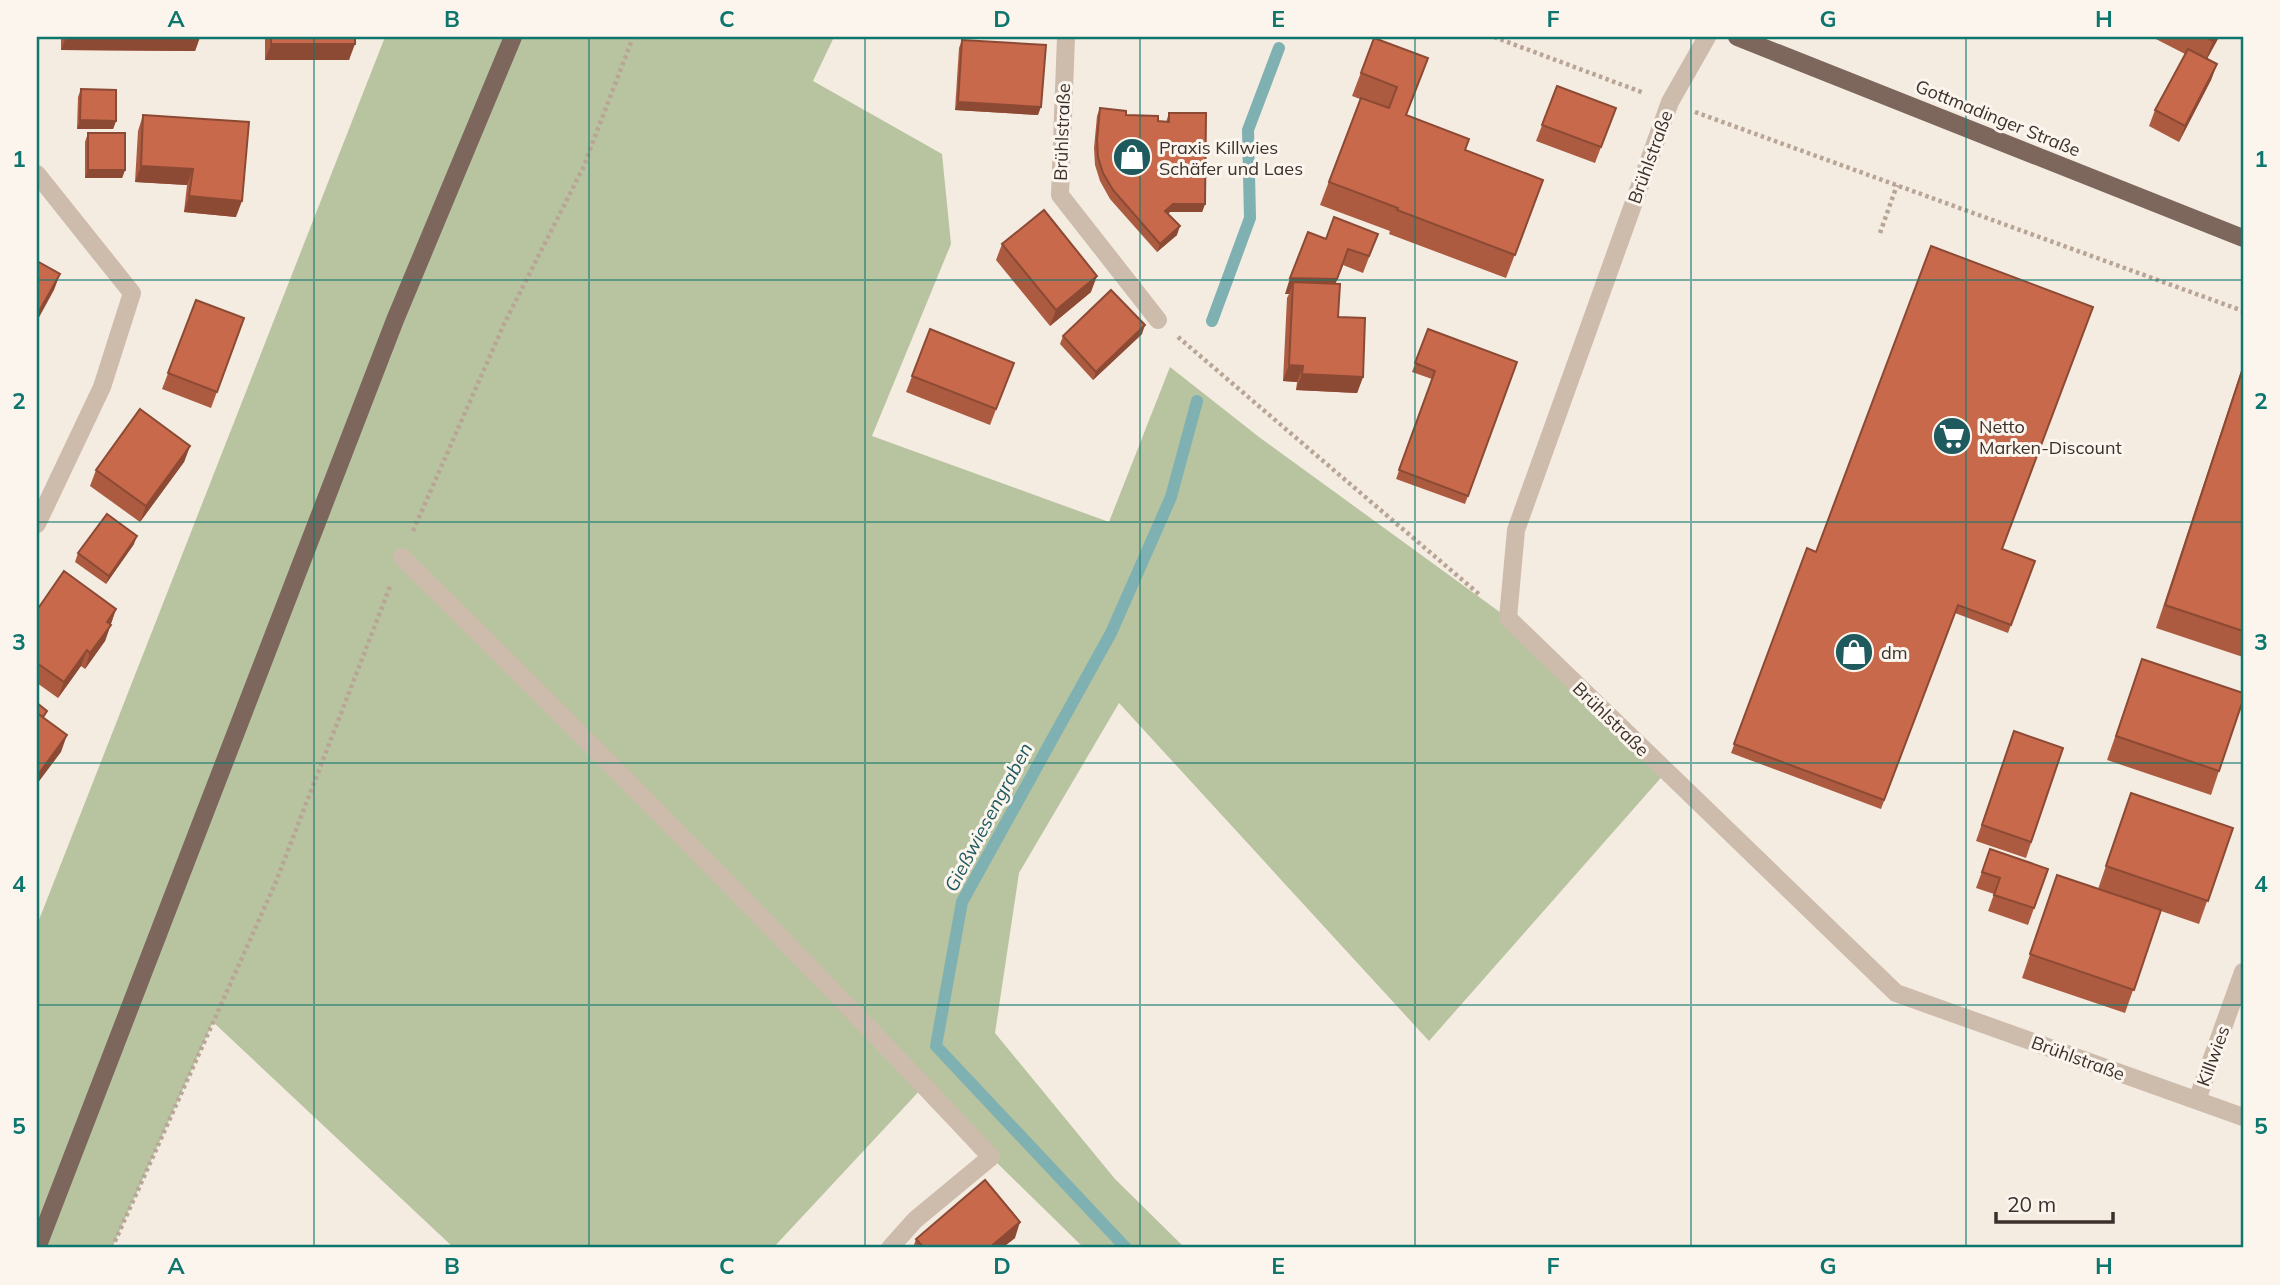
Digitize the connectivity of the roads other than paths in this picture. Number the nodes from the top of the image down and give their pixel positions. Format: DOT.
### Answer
graph roads {
  1 [pos="513,37"];
  2 [pos="1066,37"];
  3 [pos="1707,37"];
  4 [pos="1737,37"];
  5 [pos="37,174"];
  6 [pos="2243,238"];
  7 [pos="1158,320"];
  8 [pos="37,524"];
  9 [pos="402,557"];
  10 [pos="2243,972"];
  11 [pos="2197,1100"];
  12 [pos="2243,1117"];
  13 [pos="37,1248"];
  14 [pos="890,1248"];
  1 -- 13 [label="main road"];
  2 -- 7 [label="street, Brühlstraße"];
  3 -- 11 [label="street, Brühlstraße"];
  4 -- 6 [label="main road, Gottmadinger Straße"];
  5 -- 8 [label="street"];
  9 -- 14 [label="street"];
  10 -- 11 [label="street, Killwies"];
  11 -- 12 [label="street, Brühlstraße"];
}
